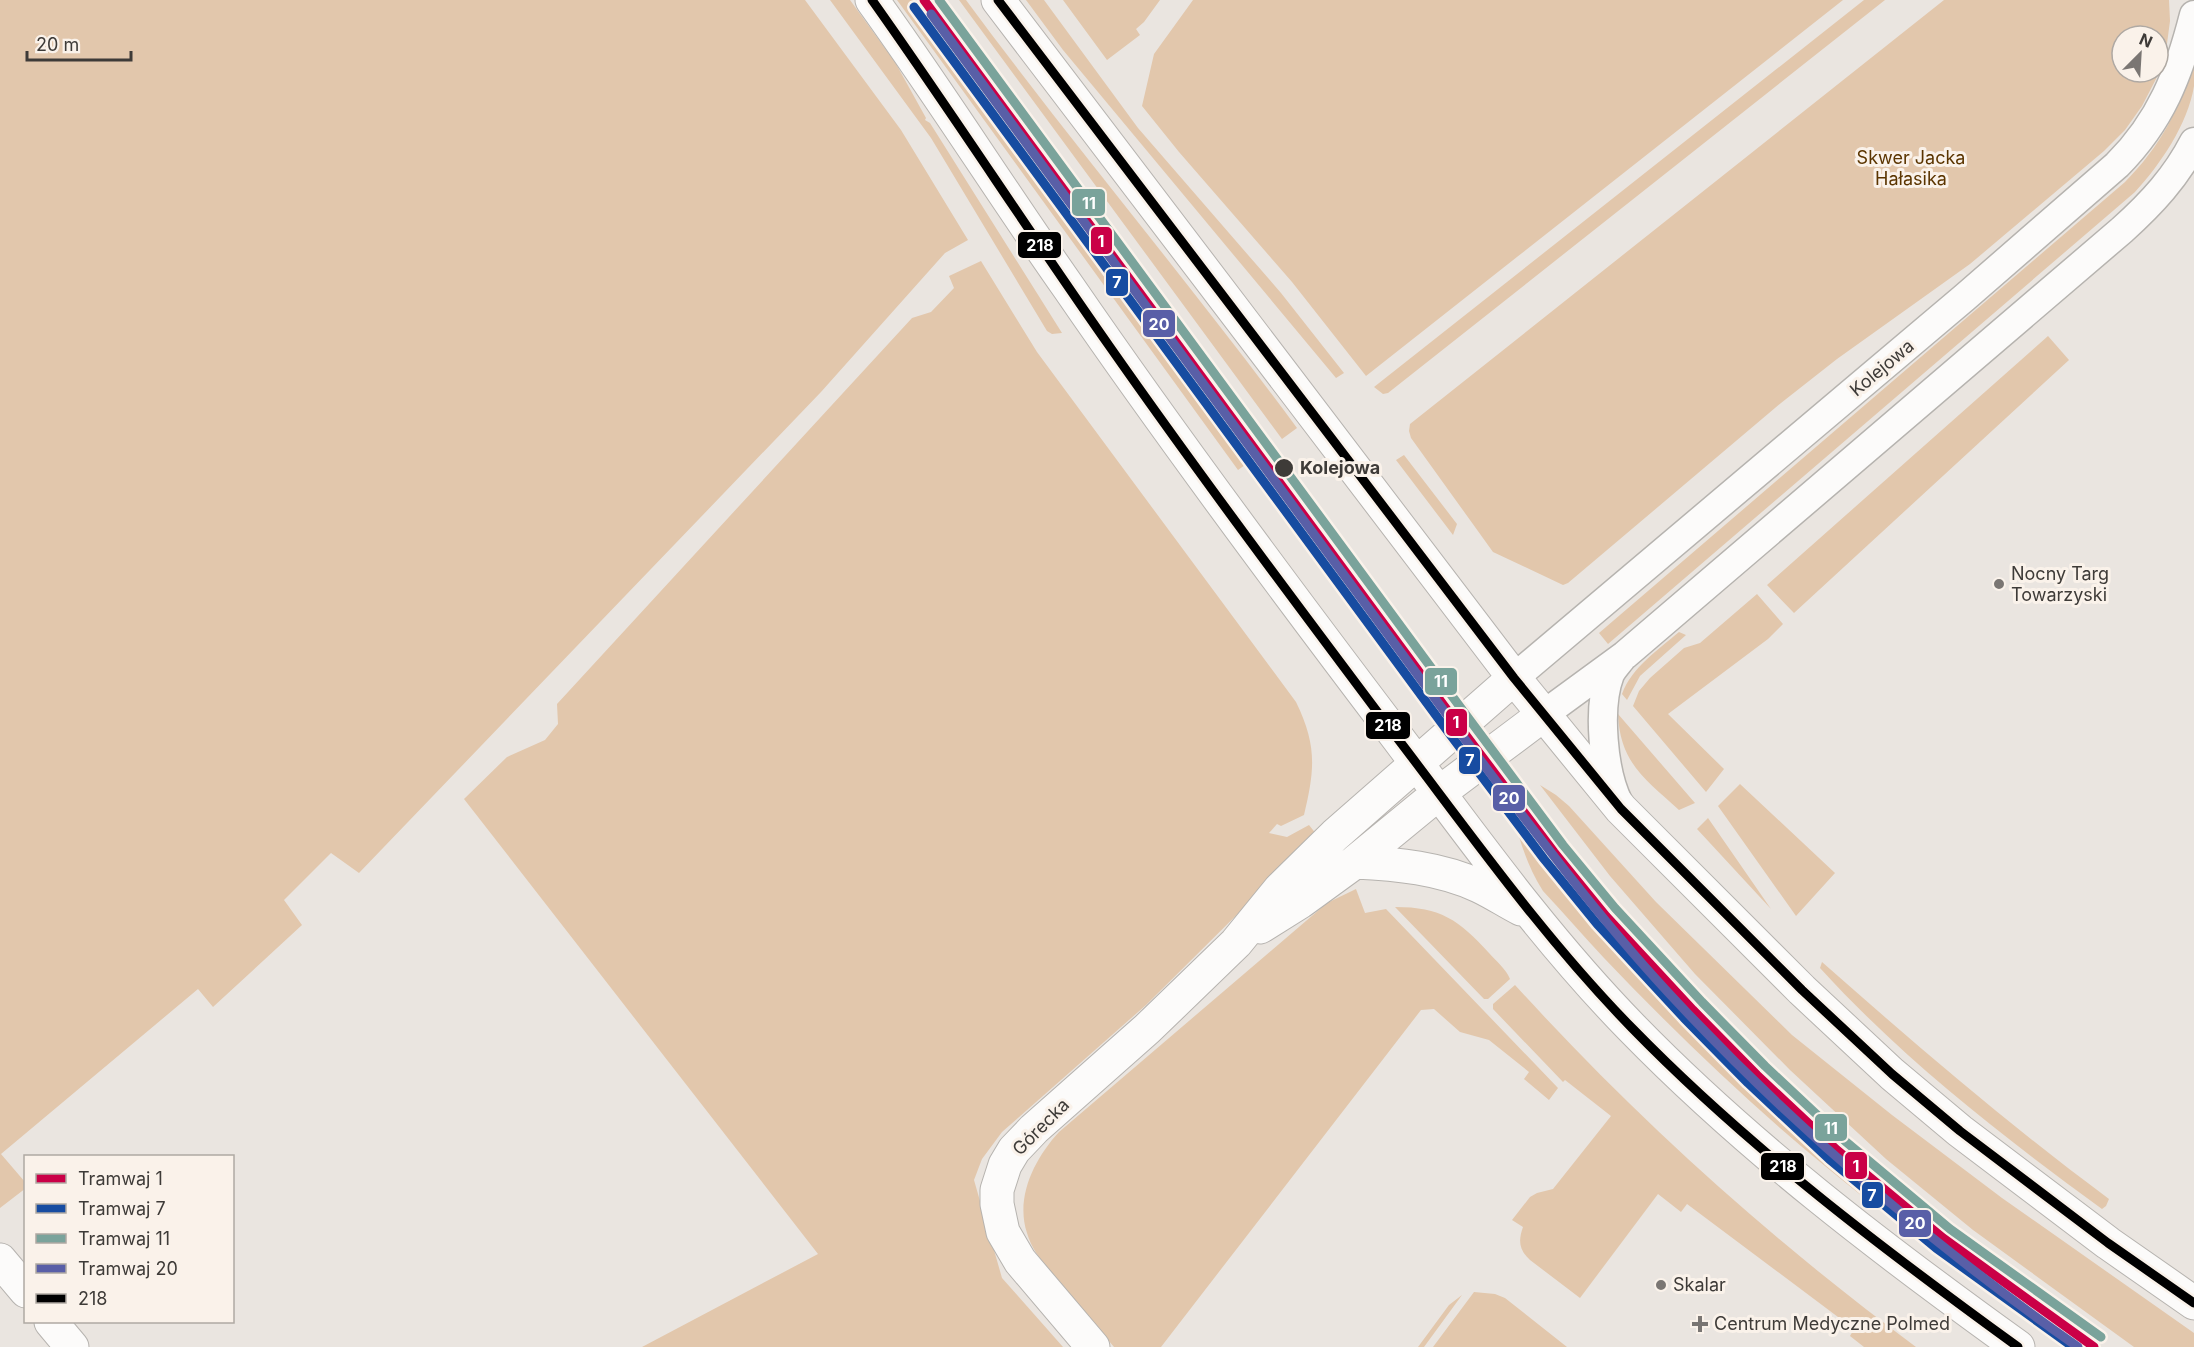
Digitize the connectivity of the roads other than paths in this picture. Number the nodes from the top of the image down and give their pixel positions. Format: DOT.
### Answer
graph roads {
  1 [pos="872,0"];
  2 [pos="998,0"];
  3 [pos="2194,15"];
  4 [pos="2194,142"];
  5 [pos="1625,655"];
  6 [pos="1514,678"];
  7 [pos="1543,715"];
  8 [pos="1416,763"];
  9 [pos="1439,793"];
  10 [pos="1622,809"];
  11 [pos="1354,862"];
  12 [pos="1530,914"];
  13 [pos="1236,943"];
  14 [pos="0,1260"];
  15 [pos="24,1289"];
  16 [pos="2194,1303"];
  17 [pos="52,1323"];
  18 [pos="72,1347"];
  19 [pos="1093,1347"];
  20 [pos="2018,1347"];
  1 -- 8 [label="main road"];
  2 -- 6 [label="main road"];
  3 -- 6 [label="street, Kolejowa"];
  4 -- 5 [label="street"];
  5 -- 7 [label="street"];
  5 -- 10 [label="street"];
  6 -- 7 [label="main road"];
  6 -- 8 [label="main road, Górecka"];
  7 -- 9 [label="main road, Górecka"];
  7 -- 10 [label="main road"];
  8 -- 9 [label="main road"];
  8 -- 13 [label="main road, Górecka"];
  9 -- 11 [label="main road, Górecka"];
  9 -- 12 [label="main road"];
  10 -- 16 [label="main road"];
  11 -- 12 [label="main road"];
  11 -- 13 [label="main road, Górecka"];
  12 -- 20 [label="main road"];
  13 -- 19 [label="main road, Górecka"];
  14 -- 15 [label="main road"];
  17 -- 18 [label="main road"];
}
